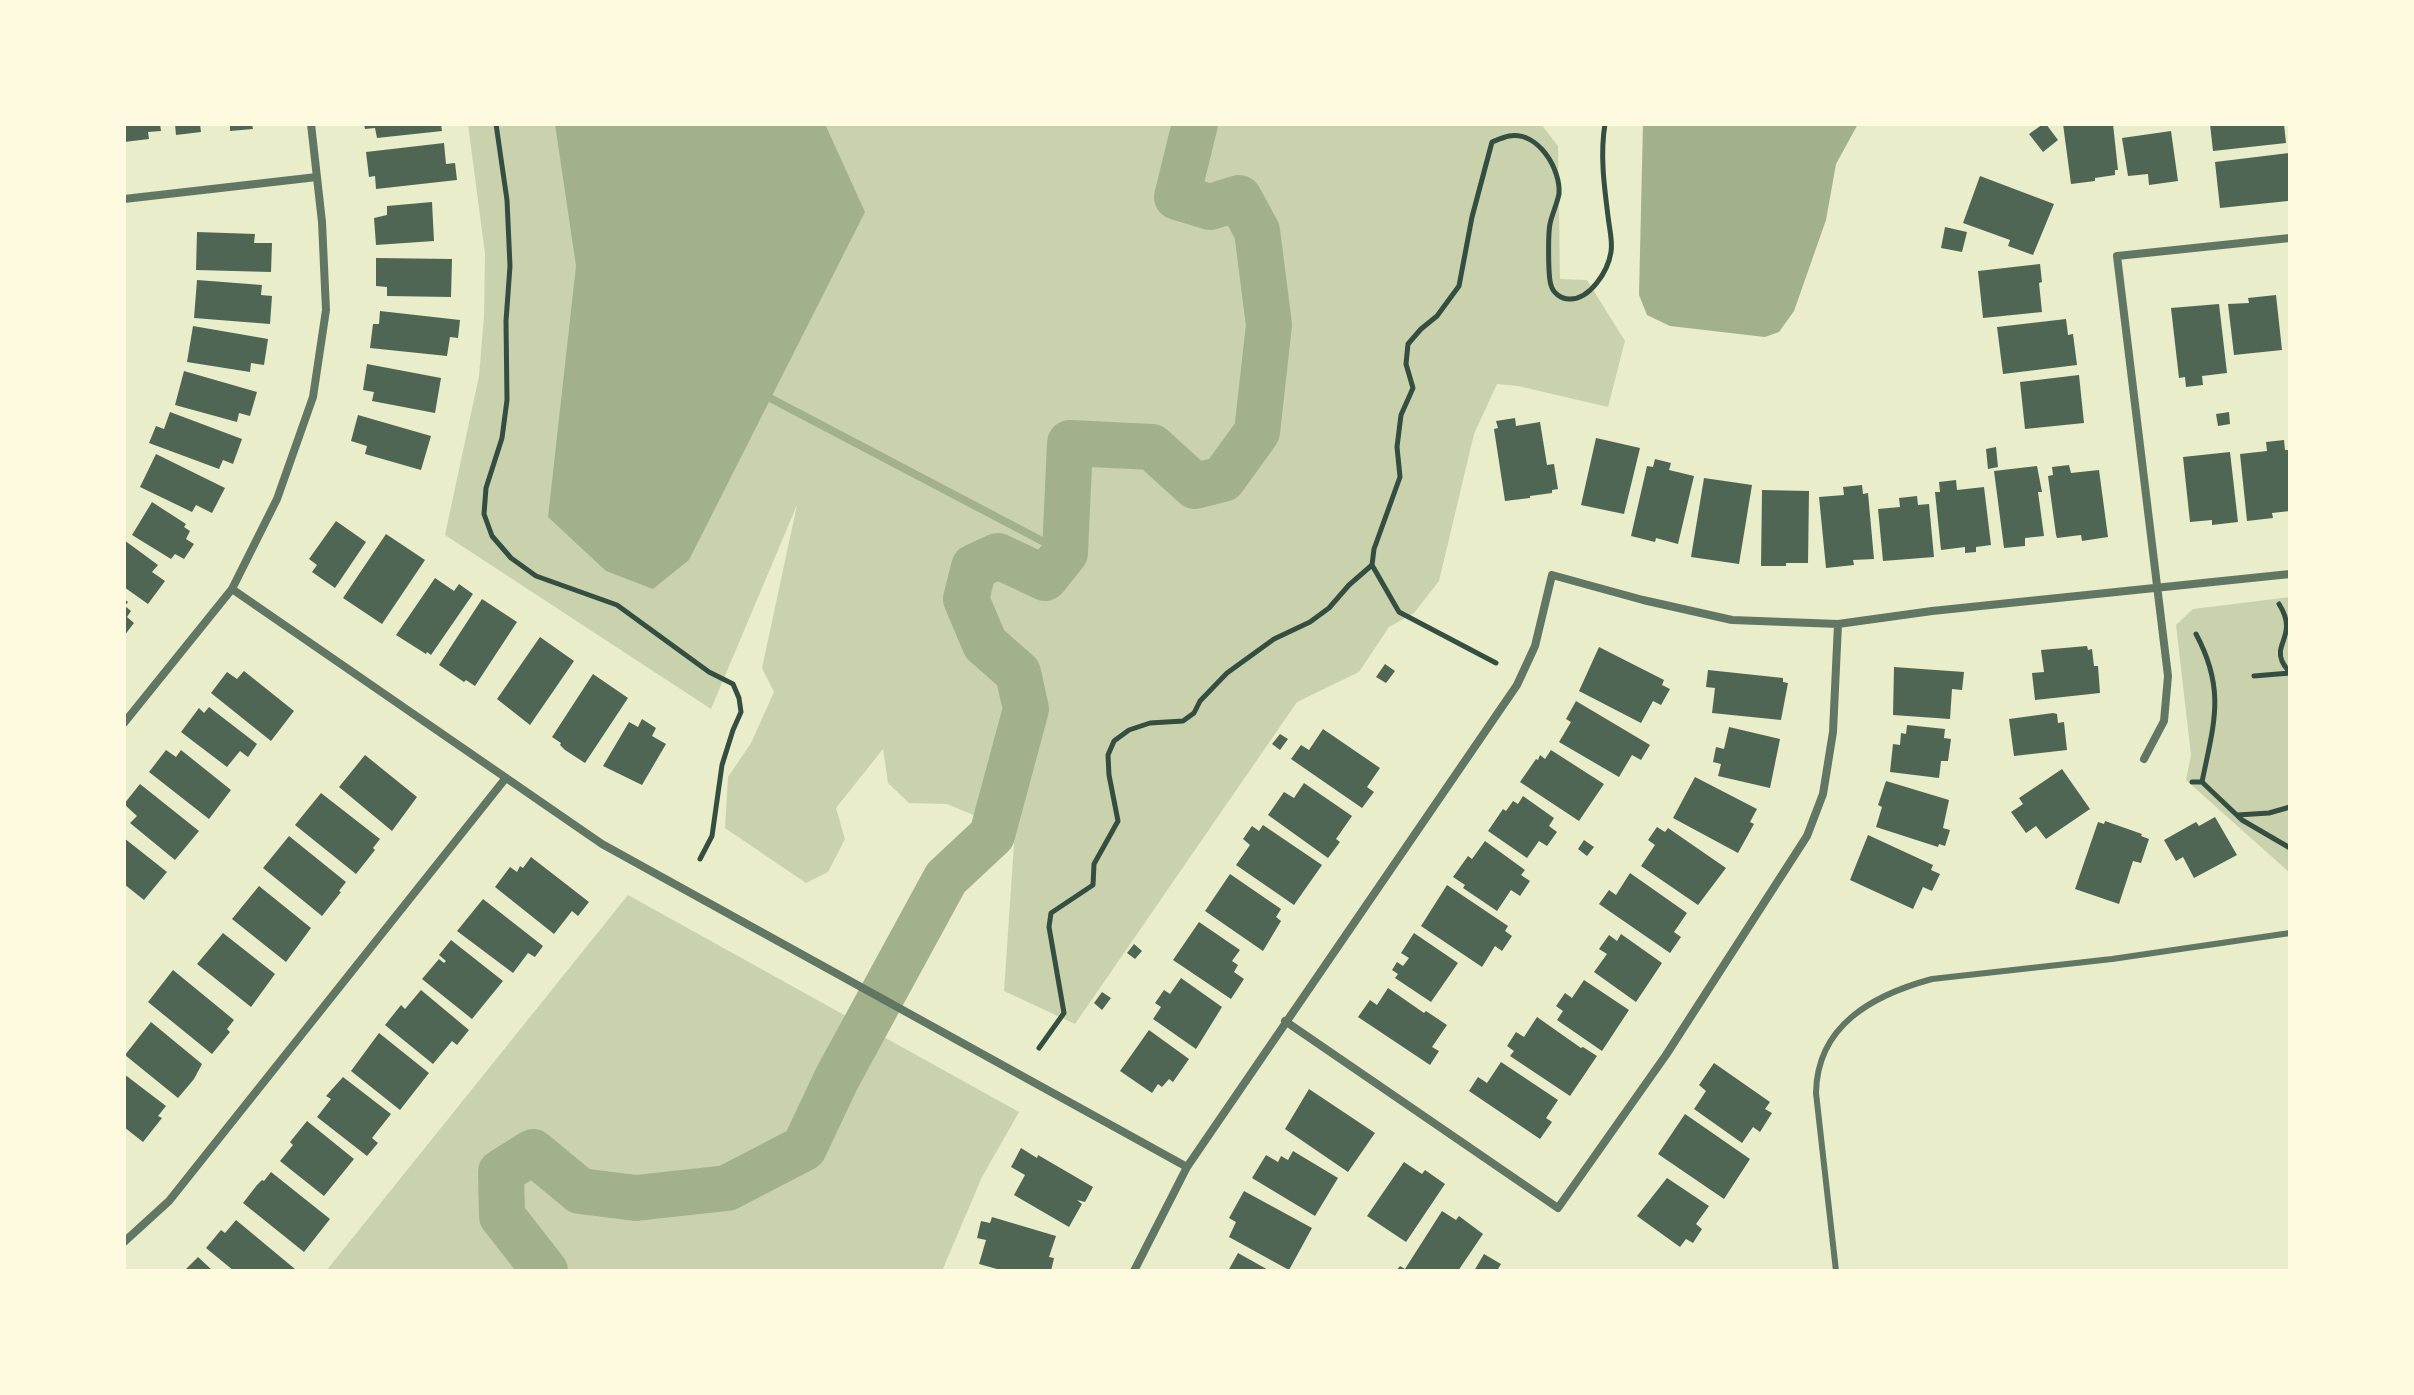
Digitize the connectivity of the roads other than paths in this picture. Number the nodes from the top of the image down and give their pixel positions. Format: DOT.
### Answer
graph roads {
  1 [pos="311,124"];
  2 [pos="317,177"];
  3 [pos="124,199"];
  4 [pos="2290,238"];
  5 [pos="2290,574"];
  6 [pos="2158,588"];
  7 [pos="232,589"];
  8 [pos="1838,624"];
  9 [pos="124,723"];
  10 [pos="2144,759"];
  11 [pos="505,779"];
  12 [pos="2290,933"];
  13 [pos="1285,1021"];
  14 [pos="1187,1167"];
  15 [pos="124,1242"];
  16 [pos="1134,1271"];
  17 [pos="1836,1271"];
  1 -- 2 [label="street"];
  2 -- 3 [label="street"];
  2 -- 7 [label="street"];
  4 -- 6 [label="street"];
  5 -- 6 [label="street"];
  6 -- 8 [label="street"];
  6 -- 10 [label="street"];
  7 -- 9 [label="street"];
  7 -- 11 [label="street"];
  8 -- 13 [label="street"];
  8 -- 13 [label="street"];
  11 -- 14 [label="street"];
  11 -- 15 [label="street"];
  12 -- 17 [label="lane"];
  13 -- 14 [label="street"];
  14 -- 16 [label="street"];
}
